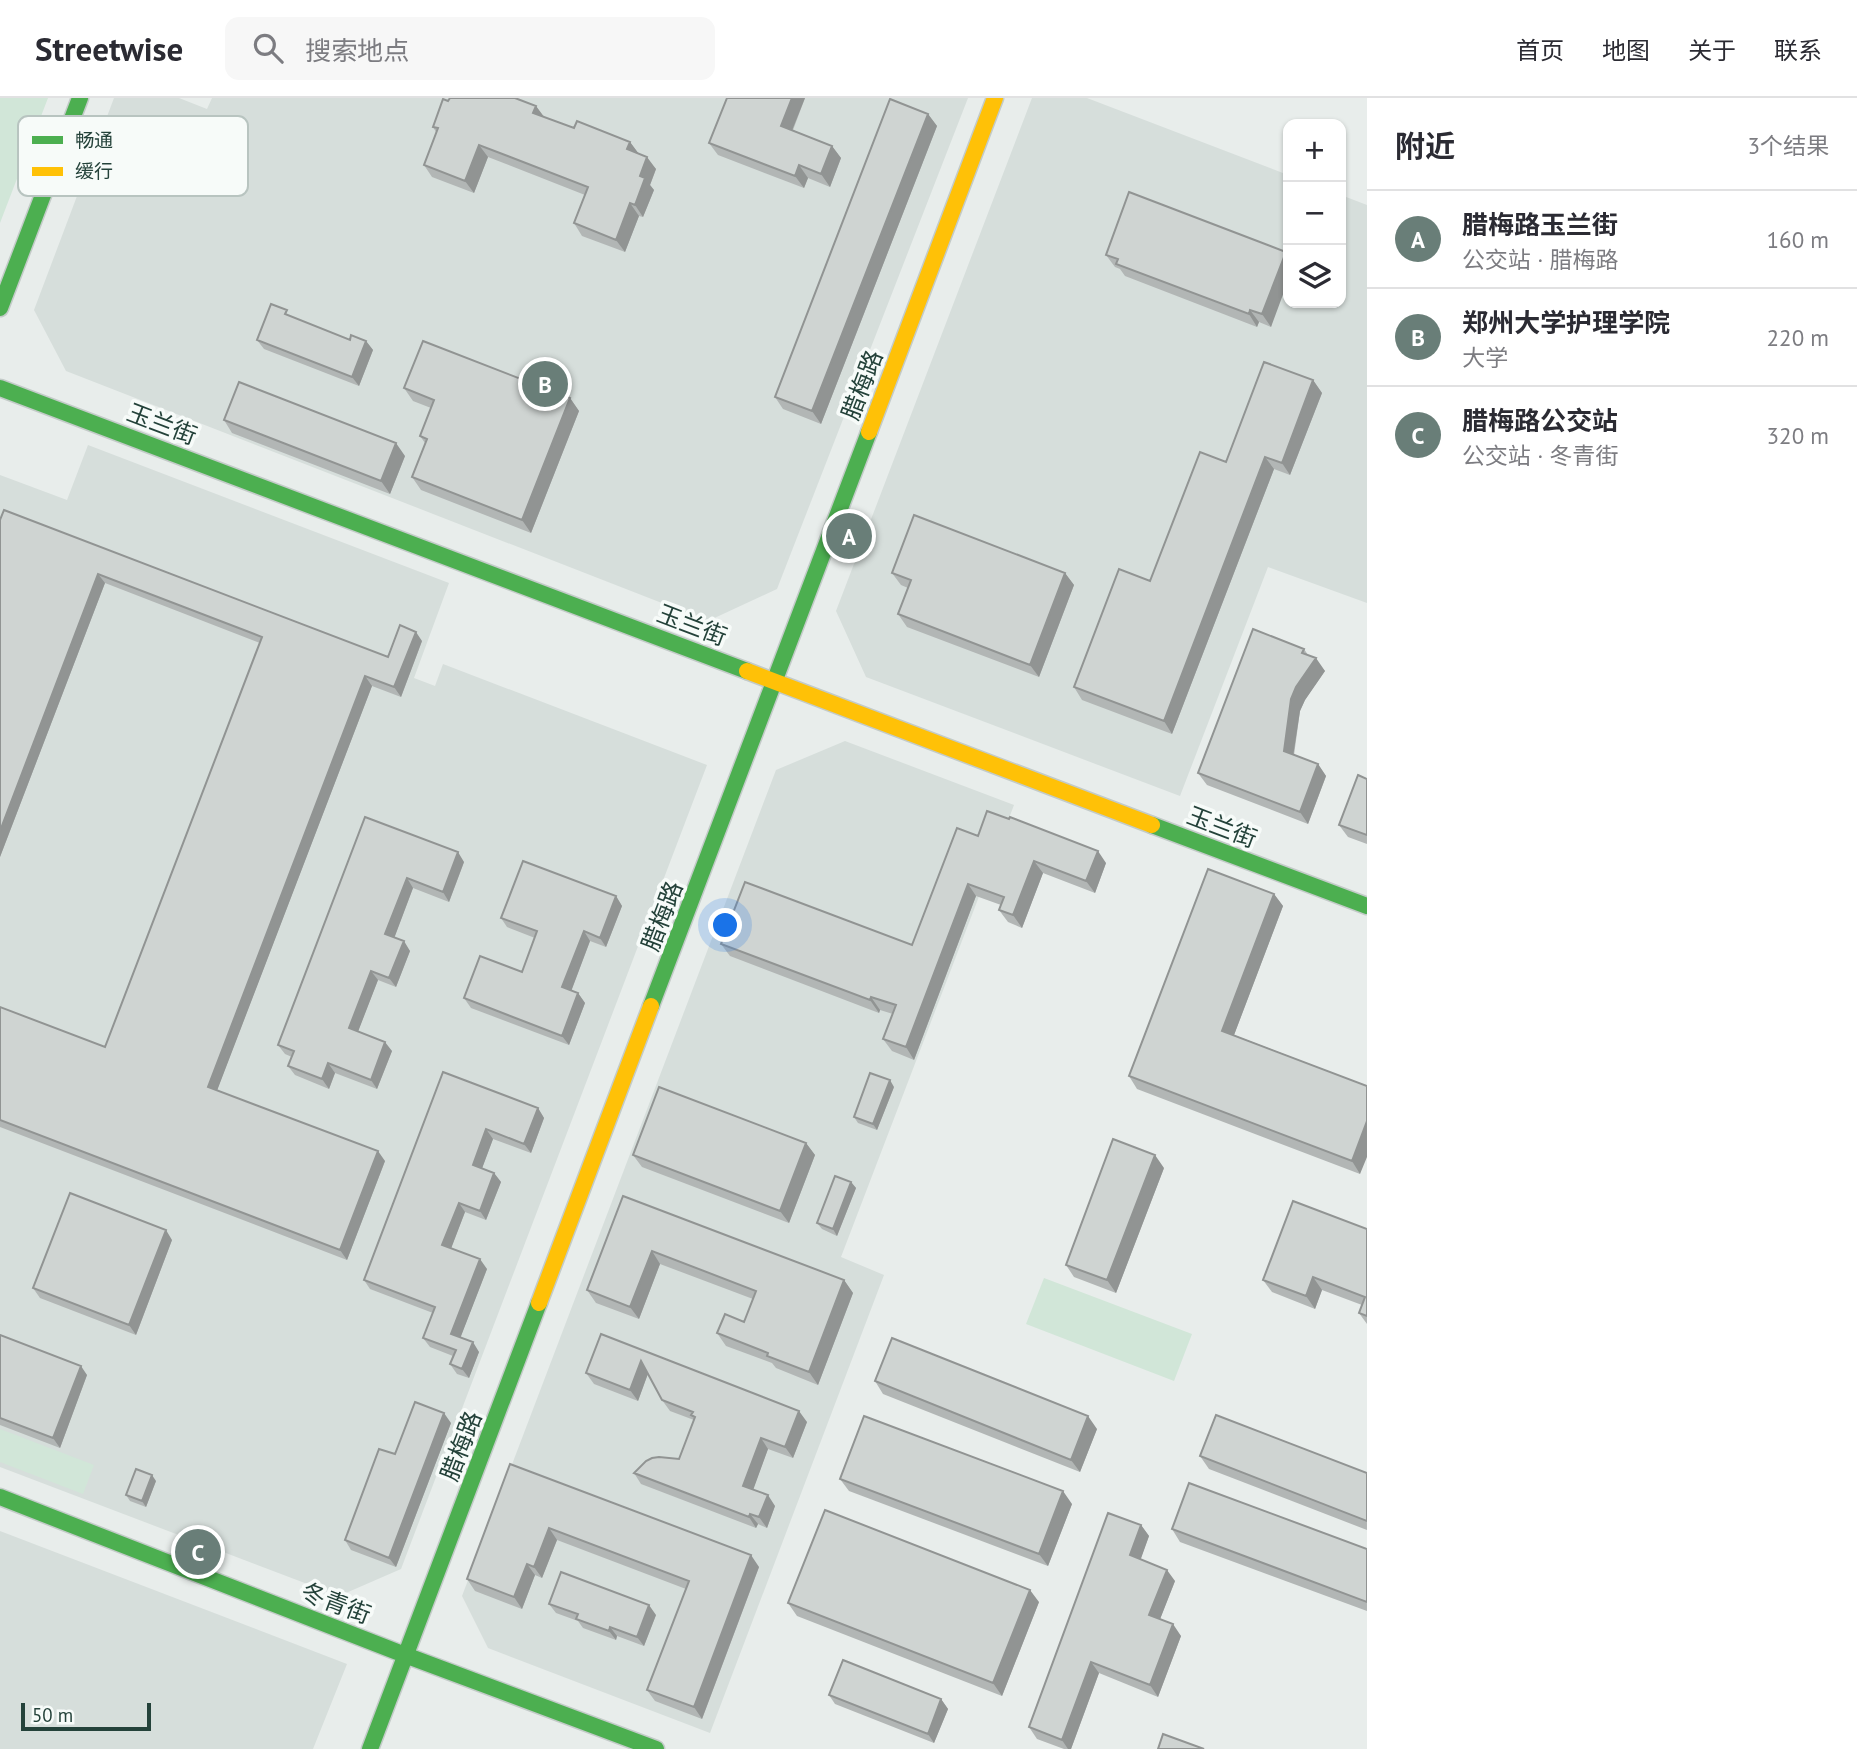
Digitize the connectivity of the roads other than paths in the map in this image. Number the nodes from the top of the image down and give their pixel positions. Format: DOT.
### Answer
graph roads {
  1 [pos="80,98"];
  2 [pos="995,98"];
  3 [pos="73,116"];
  4 [pos="43,196"];
  5 [pos="0,308"];
  6 [pos="0,388"];
  7 [pos="775,681"];
  8 [pos="1367,906"];
  9 [pos="0,1497"];
  10 [pos="405,1655"];
  11 [pos="370,1749"];
  12 [pos="656,1749"];
  1 -- 3 [label="street"];
  2 -- 7 [label="street, 腊梅路"];
  4 -- 5 [label="street"];
  6 -- 7 [label="street, 玉兰街"];
  7 -- 8 [label="street, 玉兰街"];
  7 -- 10 [label="street, 腊梅路"];
  9 -- 10 [label="street, 冬青街"];
  10 -- 11 [label="street, 腊梅路"];
  10 -- 12 [label="street, 冬青街"];
}
